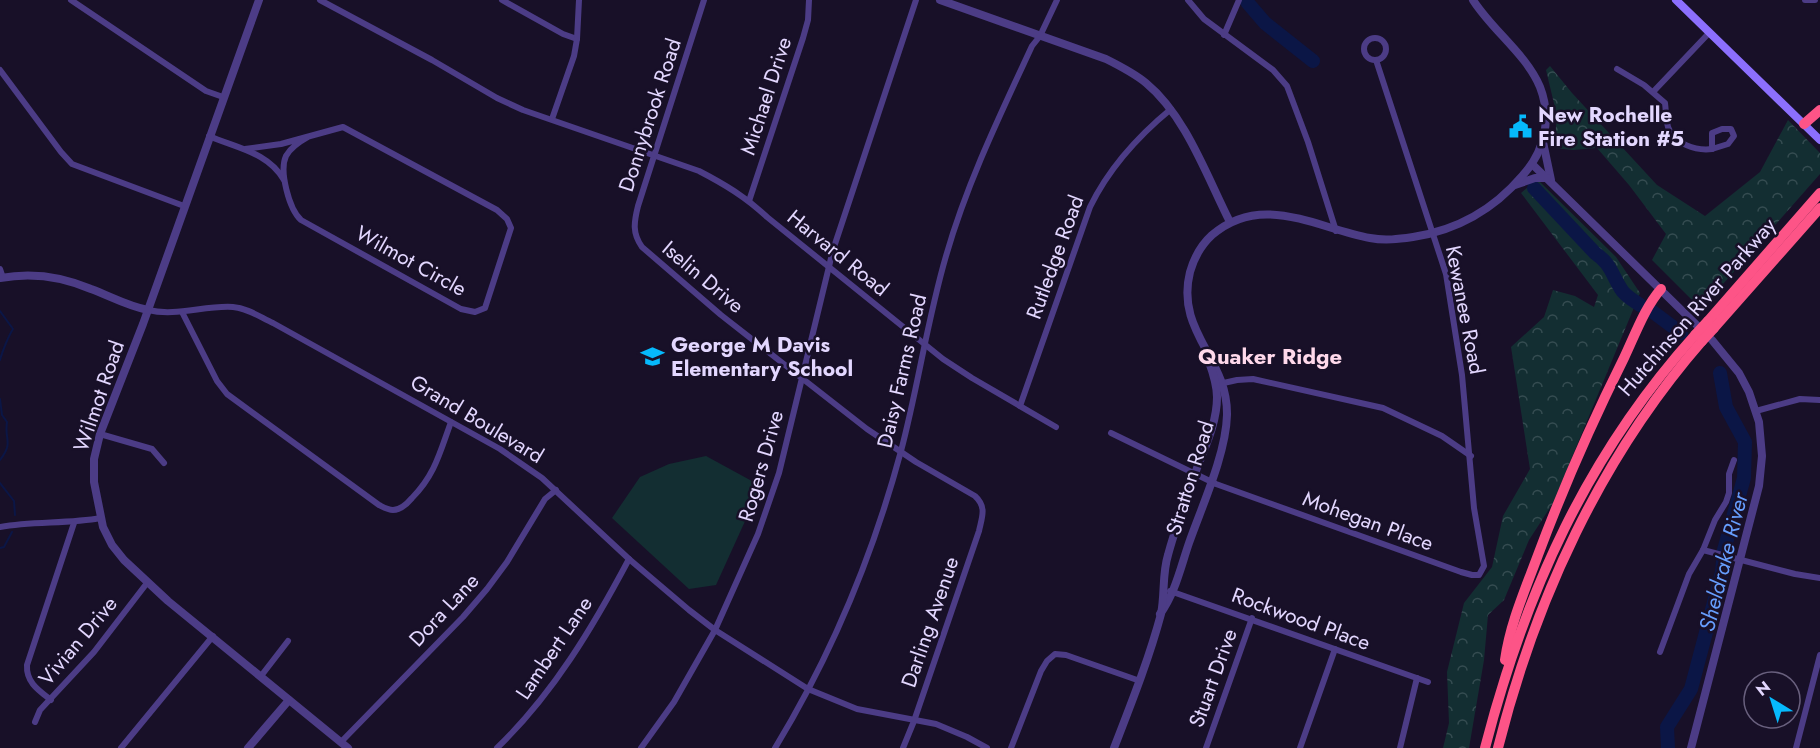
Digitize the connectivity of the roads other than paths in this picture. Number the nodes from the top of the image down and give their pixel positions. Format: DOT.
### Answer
graph roads {
  1 [pos="72,0"];
  2 [pos="259,0"];
  3 [pos="320,0"];
  4 [pos="502,0"];
  5 [pos="579,0"];
  6 [pos="704,0"];
  7 [pos="809,0"];
  8 [pos="916,0"];
  9 [pos="940,0"];
  10 [pos="1057,0"];
  11 [pos="1188,0"];
  12 [pos="1239,0"];
  13 [pos="1473,0"];
  14 [pos="1676,0"];
  15 [pos="1805,0"];
  16 [pos="1815,0"];
  17 [pos="1710,33"];
  18 [pos="1224,35"];
  19 [pos="1040,36"];
  20 [pos="578,39"];
  21 [pos="1376,60"];
  22 [pos="1617,69"];
  23 [pos="0,70"];
  24 [pos="1653,92"];
  25 [pos="223,97"];
  26 [pos="1170,109"];
  27 [pos="1820,110"];
  28 [pos="552,119"];
  29 [pos="1804,124"];
  30 [pos="209,136"];
  31 [pos="308,137"];
  32 [pos="1820,140"];
  33 [pos="1543,141"];
  34 [pos="245,149"];
  35 [pos="1712,149"];
  36 [pos="654,155"];
  37 [pos="1532,164"];
  38 [pos="1549,180"];
  39 [pos="285,181"];
  40 [pos="1513,186"];
  41 [pos="1820,193"];
  42 [pos="749,201"];
  43 [pos="184,206"];
  44 [pos="1820,208"];
  45 [pos="1230,222"];
  46 [pos="1336,231"];
  47 [pos="1433,233"];
  48 [pos="638,241"];
  49 [pos="829,267"];
  50 [pos="0,268"];
  51 [pos="2,278"];
  52 [pos="1661,289"];
  53 [pos="148,310"];
  54 [pos="182,312"];
  55 [pos="1711,324"];
  56 [pos="1698,338"];
  57 [pos="925,344"];
  58 [pos="802,379"];
  59 [pos="1219,384"];
  60 [pos="1820,400"];
  61 [pos="1020,406"];
  62 [pos="1756,411"];
  63 [pos="451,422"];
  64 [pos="1056,427"];
  65 [pos="1111,433"];
  66 [pos="100,434"];
  67 [pos="901,452"];
  68 [pos="1471,456"];
  69 [pos="1734,460"];
  70 [pos="164,463"];
  71 [pos="1195,474"];
  72 [pos="1211,482"];
  73 [pos="556,490"];
  74 [pos="982,504"];
  75 [pos="101,518"];
  76 [pos="74,523"];
  77 [pos="0,527"];
  78 [pos="1480,539"];
  79 [pos="1703,550"];
  80 [pos="629,559"];
  81 [pos="1740,561"];
  82 [pos="1820,578"];
  83 [pos="147,583"];
  84 [pos="1164,589"];
  85 [pos="1172,592"];
  86 [pos="1161,614"];
  87 [pos="1252,618"];
  88 [pos="715,630"];
  89 [pos="213,636"];
  90 [pos="288,641"];
  91 [pos="1335,649"];
  92 [pos="1660,652"];
  93 [pos="1820,655"];
  94 [pos="261,676"];
  95 [pos="1417,678"];
  96 [pos="1140,681"];
  97 [pos="1428,682"];
  98 [pos="808,689"];
  99 [pos="1499,692"];
  100 [pos="51,700"];
  101 [pos="289,700"];
  102 [pos="914,721"];
  103 [pos="35,722"];
  104 [pos="341,742"];
  105 [pos="121,748"];
  106 [pos="248,748"];
  107 [pos="348,748"];
  108 [pos="497,748"];
  109 [pos="641,748"];
  110 [pos="775,748"];
  111 [pos="903,748"];
  112 [pos="987,748"];
  113 [pos="1011,748"];
  114 [pos="1114,748"];
  115 [pos="1206,748"];
  116 [pos="1300,748"];
  117 [pos="1400,748"];
  118 [pos="1485,748"];
  119 [pos="1498,748"];
  120 [pos="1691,748"];
  121 [pos="1796,748"];
  1 -- 25 [label="street"];
  2 -- 25 [label="street, Wilmot Road"];
  3 -- 28 [label="street, Harvard Road"];
  4 -- 20 [label="street"];
  5 -- 20 [label="street"];
  6 -- 36 [label="street, Donnybrook Road"];
  7 -- 42 [label="street, Michael Drive"];
  8 -- 49 [label="street, Rogers Drive"];
  9 -- 19 [label="street"];
  10 -- 19 [label="street, Daisy Farms Road"];
  11 -- 18 [label="street"];
  12 -- 18 [label="street"];
  13 -- 33 [label="street, Stratton Road"];
  14 -- 17 [label="main road"];
  15 -- 16 [label="street"];
  17 -- 24 [label="street"];
  17 -- 29 [label="main road"];
  18 -- 46 [label="street"];
  19 -- 26 [label="street"];
  19 -- 57 [label="street, Daisy Farms Road"];
  20 -- 28 [label="street"];
  21 -- 47 [label="street, Kewanee Road"];
  22 -- 24 [label="street"];
  23 -- 43 [label="street"];
  24 -- 35 [label="street"];
  25 -- 30 [label="street, Wilmot Road"];
  26 -- 45 [label="street"];
  26 -- 61 [label="street, Rutledge Road"];
  27 -- 29 [label="highway"];
  28 -- 36 [label="street, Harvard Road"];
  29 -- 32 [label="main road"];
  30 -- 34 [label="street, Wilmot Circle"];
  30 -- 43 [label="street, Wilmot Road"];
  31 -- 34 [label="street, Wilmot Circle"];
  31 -- 39 [label="street, Wilmot Circle"];
  31 -- 39 [label="street, Wilmot Circle"];
  33 -- 37 [label="street, Stratton Road"];
  33 -- 38 [label="street"];
  34 -- 39 [label="street, Wilmot Circle"];
  36 -- 42 [label="street, Harvard Road"];
  36 -- 48 [label="street, Donnybrook Road"];
  37 -- 38 [label="street"];
  37 -- 40 [label="street, Stratton Road"];
  38 -- 40 [label="street"];
  38 -- 52 [label="street"];
  40 -- 47 [label="street, Stratton Road"];
  41 -- 55 [label="highway, Hutchinson River Parkway"];
  42 -- 49 [label="street, Harvard Road"];
  43 -- 53 [label="street, Wilmot Road"];
  44 -- 55 [label="highway, Hutchinson River Parkway"];
  45 -- 46 [label="street, Stratton Road"];
  45 -- 59 [label="street, Stratton Road"];
  46 -- 47 [label="street, Stratton Road"];
  47 -- 68 [label="street, Kewanee Road"];
  48 -- 58 [label="street, Iselin Drive"];
  49 -- 57 [label="street, Harvard Road"];
  49 -- 58 [label="street, Rogers Drive"];
  50 -- 51 [label="street"];
  51 -- 53 [label="street, Grand Boulevard"];
  52 -- 62 [label="street"];
  52 -- 99 [label="highway"];
  53 -- 54 [label="street, Grand Boulevard"];
  53 -- 66 [label="street, Wilmot Road"];
  54 -- 63 [label="street, Grand Boulevard"];
  54 -- 63 [label="street"];
  55 -- 56 [label="highway, Hutchinson River Parkway, bridge"];
  56 -- 99 [label="highway, Hutchinson River Parkway"];
  56 -- 119 [label="highway, Hutchinson River Parkway"];
  57 -- 61 [label="street, Harvard Road"];
  57 -- 67 [label="street, Daisy Farms Road"];
  58 -- 67 [label="street, Iselin Drive"];
  58 -- 88 [label="street, Rogers Drive"];
  59 -- 68 [label="street"];
  59 -- 71 [label="street, Stratton Road"];
  59 -- 72 [label="street, Stratton Road"];
  60 -- 62 [label="street"];
  61 -- 64 [label="street, Harvard Road"];
  62 -- 81 [label="street"];
  63 -- 73 [label="street, Grand Boulevard"];
  65 -- 71 [label="street"];
  66 -- 70 [label="street"];
  66 -- 75 [label="street, Wilmot Road"];
  67 -- 74 [label="street, Iselin Drive"];
  67 -- 98 [label="street, Daisy Farms Road"];
  68 -- 78 [label="street, Kewanee Road"];
  69 -- 79 [label="street"];
  71 -- 72 [label="street"];
  71 -- 84 [label="street, Stratton Road"];
  72 -- 78 [label="street, Mohegan Place"];
  72 -- 85 [label="street, Stratton Road"];
  73 -- 80 [label="street, Grand Boulevard"];
  73 -- 104 [label="street, Dora Lane"];
  74 -- 102 [label="street, Darling Avenue"];
  75 -- 76 [label="street"];
  75 -- 83 [label="street, Wilmot Road"];
  76 -- 77 [label="street"];
  76 -- 100 [label="street"];
  79 -- 81 [label="street"];
  79 -- 92 [label="street"];
  80 -- 88 [label="street, Grand Boulevard"];
  80 -- 108 [label="street, Lambert Lane"];
  81 -- 82 [label="street"];
  81 -- 120 [label="street"];
  83 -- 89 [label="street, Wilmot Road"];
  83 -- 100 [label="street, Vivian Drive"];
  84 -- 85 [label="street, Rockwood Place"];
  84 -- 86 [label="street, Stratton Road"];
  85 -- 86 [label="street, Stratton Road"];
  85 -- 87 [label="street, Rockwood Place"];
  86 -- 96 [label="street, Stratton Road"];
  87 -- 91 [label="street, Rockwood Place"];
  87 -- 115 [label="street, Stuart Drive"];
  88 -- 98 [label="street, Grand Boulevard"];
  88 -- 109 [label="street, Rogers Drive"];
  89 -- 94 [label="street, Wilmot Road"];
  89 -- 105 [label="street"];
  90 -- 94 [label="street"];
  91 -- 95 [label="street, Rockwood Place"];
  91 -- 116 [label="street"];
  93 -- 121 [label="street"];
  94 -- 101 [label="street, Wilmot Road"];
  95 -- 97 [label="street, Rockwood Place"];
  95 -- 117 [label="street"];
  96 -- 113 [label="street"];
  96 -- 114 [label="street, Stratton Road"];
  98 -- 102 [label="street, Grand Boulevard"];
  98 -- 110 [label="street, Daisy Farms Road"];
  99 -- 118 [label="highway, Hutchinson River Parkway"];
  100 -- 103 [label="street, Vivian Drive"];
  101 -- 104 [label="street, Wilmot Road"];
  101 -- 106 [label="street"];
  102 -- 111 [label="street, Darling Avenue"];
  102 -- 112 [label="street, Grand Boulevard"];
  104 -- 107 [label="street, Wilmot Road"];
}
